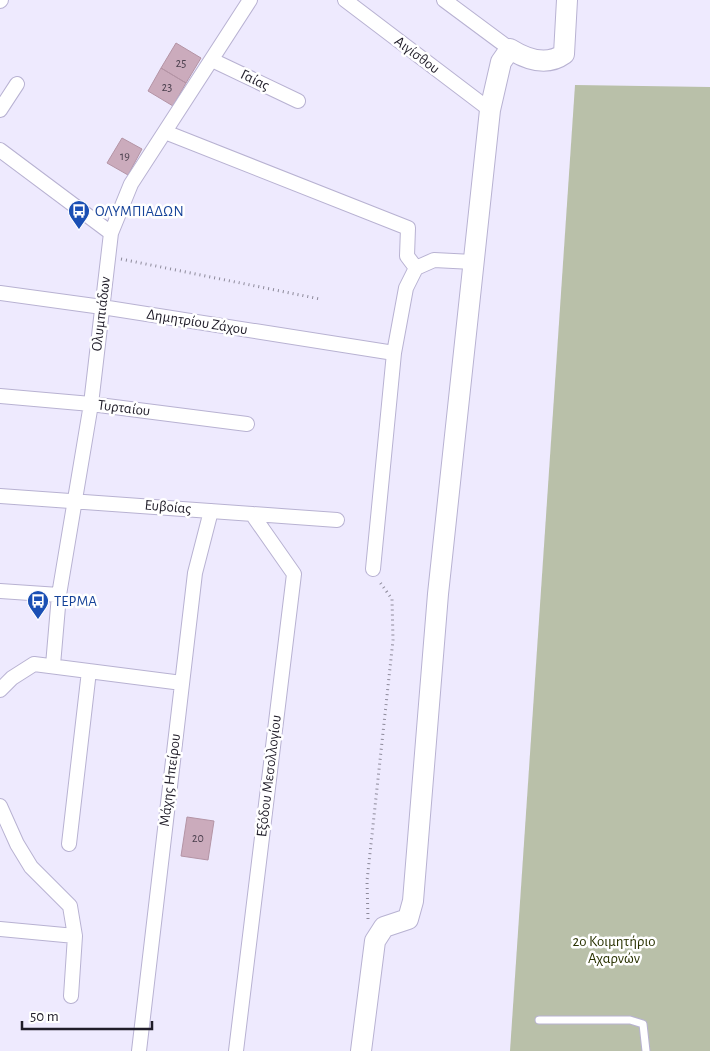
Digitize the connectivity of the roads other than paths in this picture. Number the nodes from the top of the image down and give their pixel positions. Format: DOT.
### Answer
graph roads {
  1 [pos="250,0"];
  2 [pos="345,0"];
  3 [pos="444,0"];
  4 [pos="567,0"];
  5 [pos="510,49"];
  6 [pos="212,60"];
  7 [pos="17,84"];
  8 [pos="298,101"];
  9 [pos="0,110"];
  10 [pos="490,110"];
  11 [pos="165,132"];
  12 [pos="0,150"];
  13 [pos="111,233"];
  14 [pos="473,262"];
  15 [pos="416,268"];
  16 [pos="0,294"];
  17 [pos="102,307"];
  18 [pos="394,353"];
  19 [pos="0,396"];
  20 [pos="91,404"];
  21 [pos="247,424"];
  22 [pos="0,496"];
  23 [pos="75,500"];
  24 [pos="211,511"];
  25 [pos="252,514"];
  26 [pos="337,520"];
  27 [pos="373,569"];
  28 [pos="0,591"];
  29 [pos="59,595"];
  30 [pos="53,665"];
  31 [pos="89,671"];
  32 [pos="182,683"];
  33 [pos="0,690"];
  34 [pos="0,806"];
  35 [pos="69,844"];
  36 [pos="0,929"];
  37 [pos="75,936"];
  38 [pos="71,996"];
  39 [pos="539,1020"];
  40 [pos="138,1051"];
  41 [pos="236,1051"];
  42 [pos="361,1051"];
  43 [pos="646,1051"];
  1 -- 6 [label="street, Ολυμπιάδων"];
  2 -- 10 [label="street, Αιγίσθου"];
  3 -- 5 [label="street"];
  4 -- 5 [label="street"];
  5 -- 10 [label="street"];
  6 -- 8 [label="street, Γαίας"];
  6 -- 11 [label="street, Ολυμπιάδων"];
  7 -- 9 [label="street"];
  10 -- 14 [label="street"];
  11 -- 13 [label="street, Ολυμπιάδων"];
  11 -- 15 [label="street"];
  12 -- 13 [label="street"];
  13 -- 17 [label="street, Ολυμπιάδων"];
  14 -- 15 [label="street"];
  14 -- 42 [label="street"];
  15 -- 18 [label="street"];
  16 -- 17 [label="street, Δημητρίου Ζάχου"];
  17 -- 18 [label="street, Δημητρίου Ζάχου"];
  17 -- 20 [label="street, Ολυμπιάδων"];
  18 -- 27 [label="street"];
  19 -- 20 [label="street, Τυρταίου"];
  20 -- 21 [label="street, Τυρταίου"];
  20 -- 23 [label="street, Ολυμπιάδων"];
  22 -- 23 [label="street, Ευβοίας"];
  23 -- 24 [label="street, Ευβοίας"];
  23 -- 29 [label="street, Ολυμπιάδων"];
  24 -- 25 [label="street, Ευβοίας"];
  24 -- 32 [label="street, Μάχης Ηπείρου"];
  25 -- 26 [label="street, Ευβοίας"];
  25 -- 41 [label="street, Εξόδου Μεσολλογίου"];
  28 -- 29 [label="street"];
  29 -- 30 [label="street, Ολυμπιάδων"];
  30 -- 31 [label="street"];
  30 -- 33 [label="street"];
  31 -- 32 [label="street"];
  31 -- 35 [label="street"];
  32 -- 40 [label="street, Μάχης Ηπείρου"];
  34 -- 37 [label="street"];
  36 -- 37 [label="street"];
  37 -- 38 [label="street"];
  39 -- 43 [label="lane"];
}
